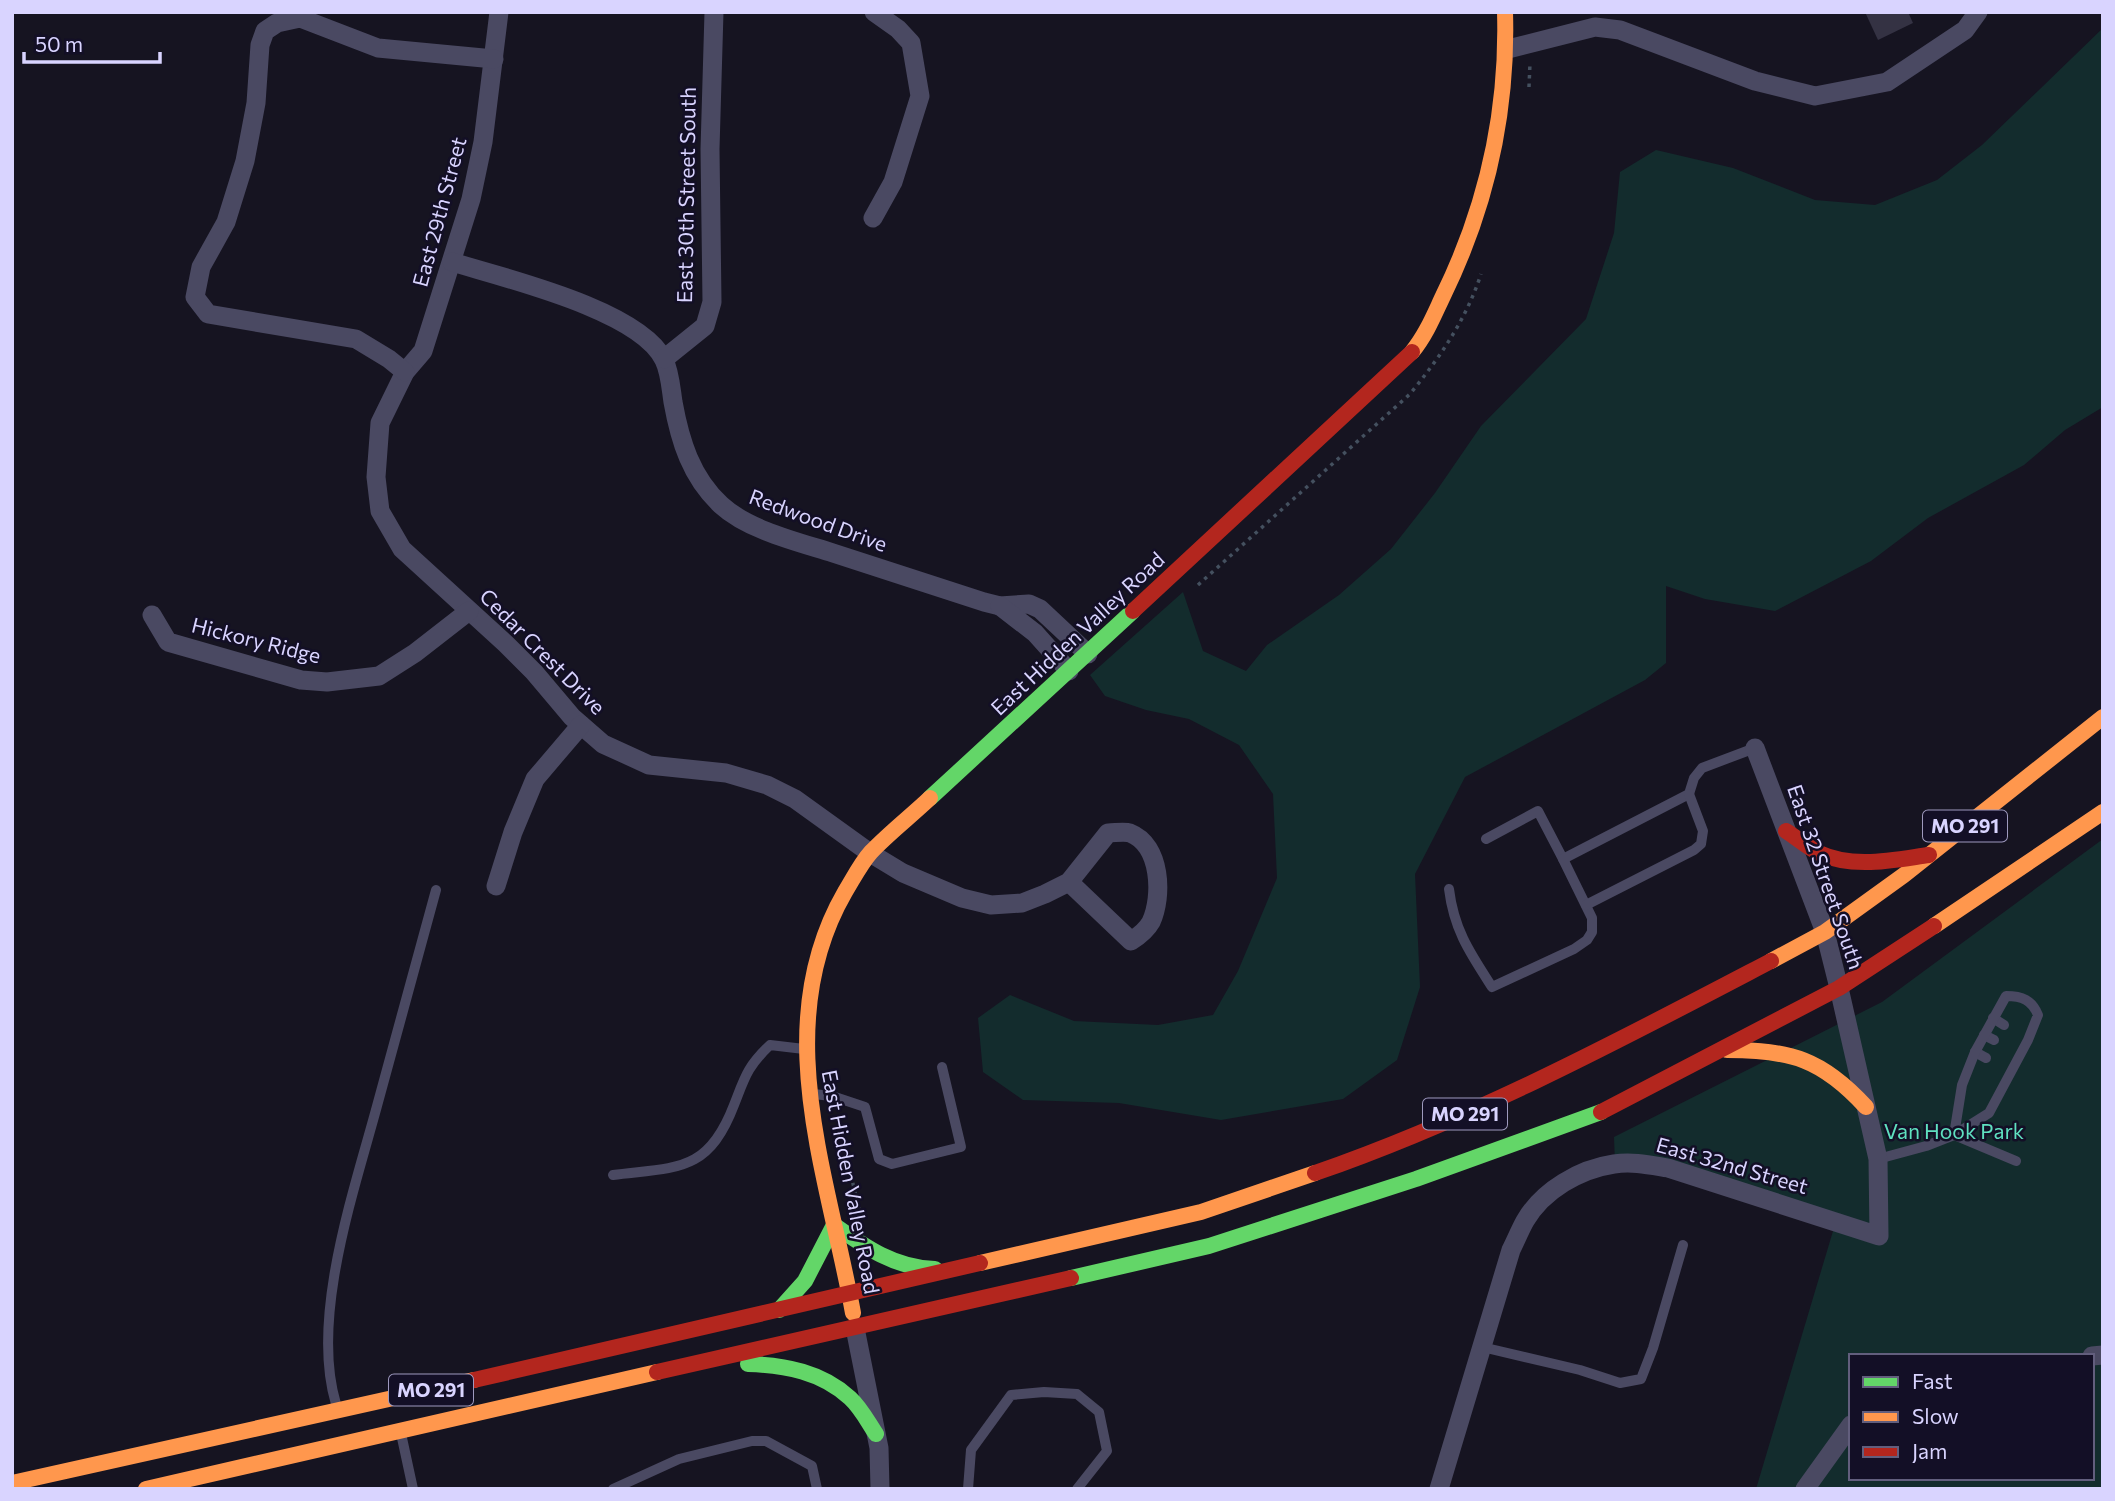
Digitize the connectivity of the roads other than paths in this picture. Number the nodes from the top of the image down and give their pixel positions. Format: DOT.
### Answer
graph roads {
  1 [pos="499,12"];
  2 [pos="714,12"];
  3 [pos="874,12"];
  4 [pos="1505,12"];
  5 [pos="1978,12"];
  6 [pos="1508,49"];
  7 [pos="494,60"];
  8 [pos="873,219"];
  9 [pos="452,262"];
  10 [pos="664,359"];
  11 [pos="405,372"];
  12 [pos="1000,606"];
  13 [pos="469,611"];
  14 [pos="152,615"];
  15 [pos="1088,654"];
  16 [pos="1069,671"];
  17 [pos="2103,717"];
  18 [pos="581,725"];
  19 [pos="1755,748"];
  20 [pos="1689,794"];
  21 [pos="2103,812"];
  22 [pos="1786,831"];
  23 [pos="1486,839"];
  24 [pos="870,853"];
  25 [pos="1930,855"];
  26 [pos="1563,859"];
  27 [pos="1069,882"];
  28 [pos="496,886"];
  29 [pos="436,890"];
  30 [pos="1449,890"];
  31 [pos="1586,905"];
  32 [pos="1825,932"];
  33 [pos="1839,988"];
  34 [pos="1993,1018"];
  35 [pos="2004,1025"];
  36 [pos="2018,1034"];
  37 [pos="1984,1035"];
  38 [pos="1994,1040"];
  39 [pos="2028,1040"];
  40 [pos="805,1049"];
  41 [pos="1722,1050"];
  42 [pos="1975,1052"];
  43 [pos="1986,1058"];
  44 [pos="1856,1063"];
  45 [pos="942,1067"];
  46 [pos="809,1094"];
  47 [pos="1866,1107"];
  48 [pos="1954,1135"];
  49 [pos="1878,1159"];
  50 [pos="2016,1161"];
  51 [pos="613,1175"];
  52 [pos="832,1218"];
  53 [pos="1683,1245"];
  54 [pos="965,1267"];
  55 [pos="850,1293"];
  56 [pos="779,1310"];
  57 [pos="855,1328"];
  58 [pos="1482,1346"];
  59 [pos="684,1367"];
  60 [pos="339,1411"];
  61 [pos="1849,1428"];
  62 [pos="400,1431"];
  63 [pos="876,1434"];
  64 [pos="12,1483"];
  65 [pos="146,1489"];
  66 [pos="413,1489"];
  67 [pos="613,1489"];
  68 [pos="817,1489"];
  69 [pos="880,1489"];
  70 [pos="968,1489"];
  71 [pos="1077,1489"];
  72 [pos="1439,1489"];
  73 [pos="1805,1489"];
  1 -- 7 [label="street, East 29th Street"];
  2 -- 10 [label="street, East 30th Street South"];
  3 -- 8 [label="street"];
  4 -- 6 [label="main road, East Hidden Valley Road"];
  5 -- 6 [label="street"];
  6 -- 15 [label="main road, East Hidden Valley Road"];
  7 -- 9 [label="street, East 29th Street"];
  7 -- 11 [label="street"];
  9 -- 10 [label="street"];
  9 -- 11 [label="street, East 29th Street"];
  10 -- 12 [label="street, Redwood Drive"];
  11 -- 13 [label="street, Cedar Crest Drive"];
  12 -- 15 [label="street, Redwood Drive"];
  12 -- 16 [label="street, Redwood Drive"];
  13 -- 14 [label="street, Hickory Ridge"];
  13 -- 18 [label="street, Cedar Crest Drive"];
  15 -- 16 [label="main road, East Hidden Valley Road"];
  16 -- 24 [label="main road, East Hidden Valley Road"];
  17 -- 25 [label="main road, MO 291"];
  18 -- 24 [label="street, Cedar Crest Drive"];
  18 -- 28 [label="street"];
  19 -- 20 [label="lane"];
  19 -- 22 [label="street, East 32 Street South"];
  20 -- 26 [label="lane"];
  20 -- 31 [label="lane"];
  21 -- 33 [label="main road, MO 291"];
  22 -- 25 [label="main road"];
  22 -- 32 [label="street, East 32 Street South"];
  23 -- 26 [label="lane"];
  24 -- 27 [label="street, Cedar Crest Drive"];
  24 -- 40 [label="main road, East Hidden Valley Road"];
  25 -- 32 [label="main road, MO 291"];
  26 -- 31 [label="lane"];
  27 -- 27 [label="street"];
  29 -- 60 [label="lane"];
  30 -- 31 [label="lane"];
  32 -- 33 [label="street, East 32 Street South"];
  32 -- 54 [label="main road, MO 291"];
  33 -- 41 [label="main road, MO 291"];
  33 -- 44 [label="street, East 32 Street South"];
  34 -- 35 [label="lane"];
  34 -- 37 [label="lane"];
  34 -- 39 [label="lane"];
  36 -- 39 [label="lane"];
  37 -- 38 [label="lane"];
  37 -- 42 [label="lane"];
  39 -- 48 [label="lane"];
  40 -- 46 [label="main road, East Hidden Valley Road"];
  40 -- 51 [label="lane"];
  41 -- 47 [label="main road"];
  41 -- 57 [label="main road, MO 291"];
  42 -- 43 [label="lane"];
  42 -- 48 [label="lane"];
  44 -- 47 [label="street, East 32nd Street"];
  45 -- 46 [label="lane"];
  46 -- 52 [label="main road, East Hidden Valley Road"];
  47 -- 49 [label="street, East 32nd Street"];
  48 -- 49 [label="lane"];
  48 -- 50 [label="lane"];
  49 -- 58 [label="street, East 32nd Street"];
  52 -- 54 [label="main road"];
  52 -- 55 [label="main road, East Hidden Valley Road"];
  52 -- 56 [label="main road"];
  53 -- 58 [label="lane"];
  54 -- 55 [label="main road, MO 291"];
  55 -- 56 [label="main road, MO 291"];
  55 -- 57 [label="main road, East Hidden Valley Road"];
  56 -- 60 [label="main road, MO 291"];
  57 -- 59 [label="main road, MO 291"];
  57 -- 63 [label="street"];
  58 -- 72 [label="street, East 32nd Street"];
  59 -- 62 [label="main road, MO 291"];
  59 -- 63 [label="main road"];
  60 -- 64 [label="main road, MO 291"];
  61 -- 73 [label="street"];
  62 -- 65 [label="main road, MO 291"];
  62 -- 66 [label="lane"];
  63 -- 69 [label="street"];
  67 -- 68 [label="lane"];
  70 -- 71 [label="lane"];
}
